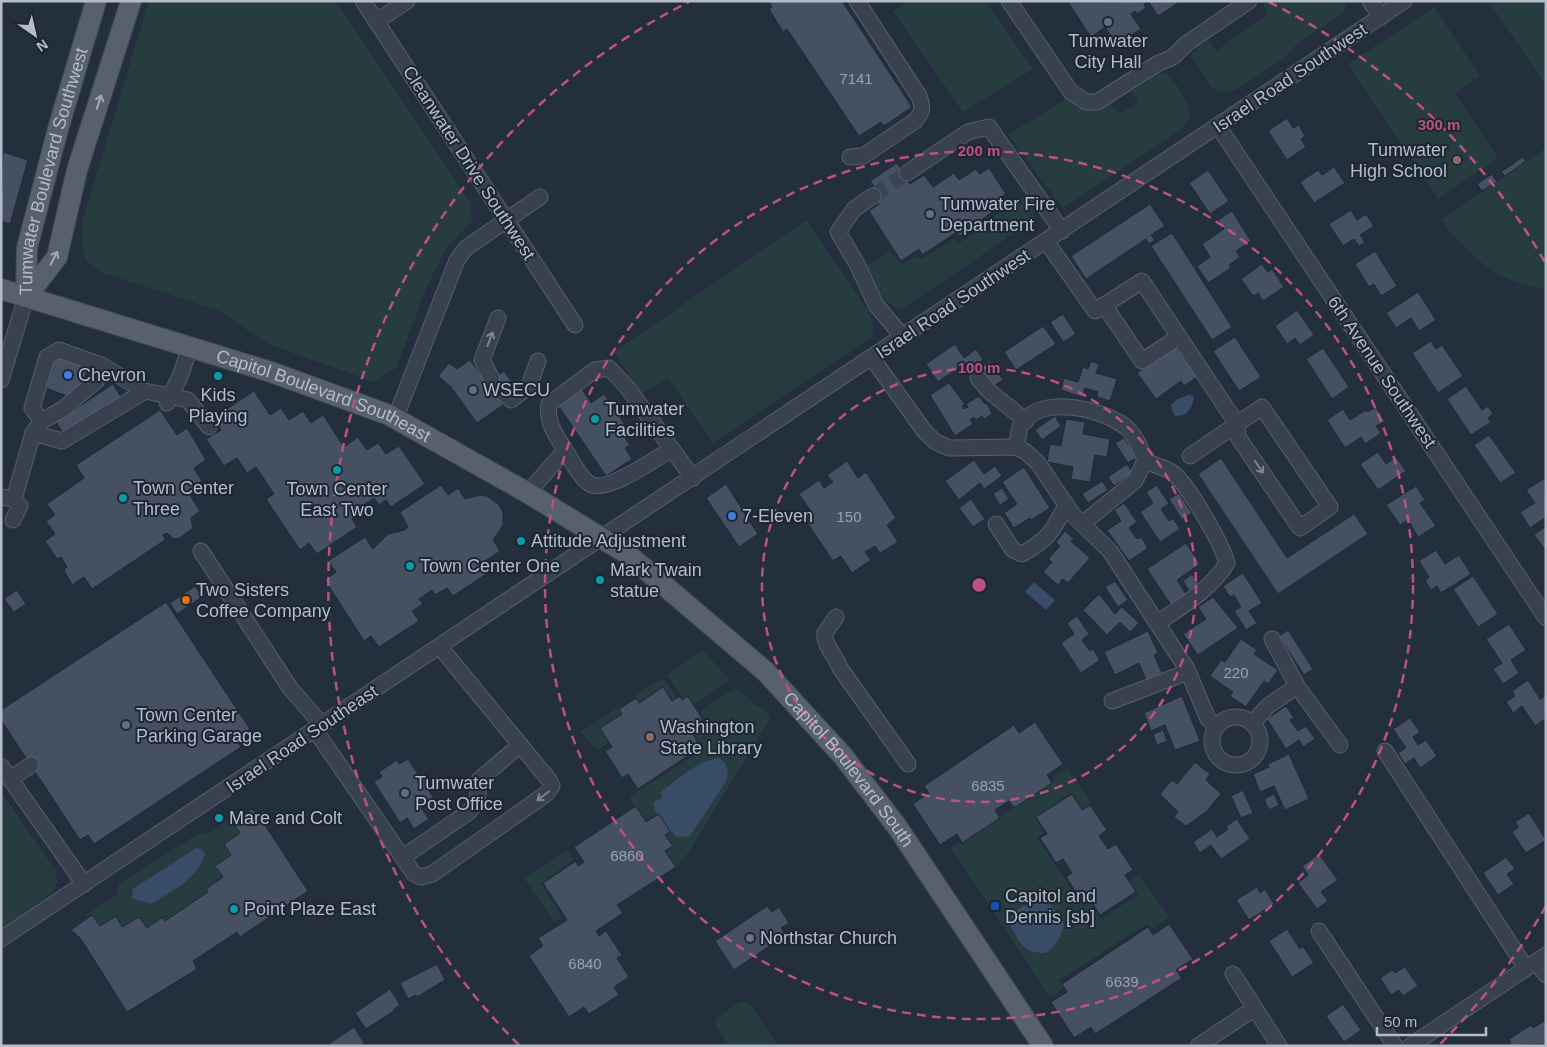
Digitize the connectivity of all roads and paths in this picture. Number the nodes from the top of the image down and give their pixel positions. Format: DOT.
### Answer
graph roads {
  1 [pos="96,1"];
  2 [pos="131,1"];
  3 [pos="364,1"];
  4 [pos="407,1"];
  5 [pos="857,1"];
  6 [pos="1009,1"];
  7 [pos="1249,1"];
  8 [pos="1370,1"];
  9 [pos="1404,1"];
  10 [pos="1381,17"];
  11 [pos="377,21"];
  12 [pos="1218,126"];
  13 [pos="850,157"];
  14 [pos="907,173"];
  15 [pos="872,196"];
  16 [pos="540,197"];
  17 [pos="507,220"];
  18 [pos="1062,231"];
  19 [pos="1046,241"];
  20 [pos="1,289"];
  21 [pos="26,297"];
  22 [pos="1104,305"];
  23 [pos="498,318"];
  24 [pos="575,325"];
  25 [pos="903,337"];
  26 [pos="1179,337"];
  27 [pos="190,347"];
  28 [pos="872,358"];
  29 [pos="538,361"];
  30 [pos="101,365"];
  31 [pos="978,378"];
  32 [pos="1,380"];
  33 [pos="146,391"];
  34 [pos="169,399"];
  35 [pos="395,419"];
  36 [pos="1026,421"];
  37 [pos="1237,424"];
  38 [pos="37,427"];
  39 [pos="209,427"];
  40 [pos="1017,447"];
  41 [pos="672,449"];
  42 [pos="566,450"];
  43 [pos="1190,456"];
  44 [pos="1145,461"];
  45 [pos="693,478"];
  46 [pos="528,493"];
  47 [pos="8,498"];
  48 [pos="1066,505"];
  49 [pos="13,520"];
  50 [pos="996,524"];
  51 [pos="1082,524"];
  52 [pos="602,539"];
  53 [pos="201,552"];
  54 [pos="836,617"];
  55 [pos="1546,618"];
  56 [pos="1157,623"];
  57 [pos="1272,639"];
  58 [pos="440,647"];
  59 [pos="1188,672"];
  60 [pos="1297,686"];
  61 [pos="1112,701"];
  62 [pos="1252,724"];
  63 [pos="1217,727"];
  64 [pos="319,728"];
  65 [pos="520,745"];
  66 [pos="1340,745"];
  67 [pos="1385,751"];
  68 [pos="908,764"];
  69 [pos="1,766"];
  70 [pos="31,766"];
  71 [pos="10,778"];
  72 [pos="403,857"];
  73 [pos="84,884"];
  74 [pos="1318,931"];
  75 [pos="1,939"];
  76 [pos="1536,961"];
  77 [pos="1232,974"];
  78 [pos="1546,975"];
  79 [pos="1255,1008"];
  80 [pos="1274,1044"];
  81 [pos="1043,1046"];
  82 [pos="1198,1046"];
  83 [pos="1395,1046"];
  84 [pos="1410,1046"];
  1 -- 21 [label="main road, Tumwater Boulevard Southwest"];
  21 -- 2 [label="main road, Tumwater Boulevard Southwest, one-way"];
  3 -- 11 [label="street, Cleanwater Drive Southwest"];
  4 -- 11 [label="street"];
  5 -- 13 [label="street"];
  6 -- 7 [label="street"];
  8 -- 10 [label="street"];
  9 -- 10 [label="street, Israel Road Southwest"];
  10 -- 12 [label="street, Israel Road Southwest"];
  11 -- 17 [label="street, Cleanwater Drive Southwest"];
  12 -- 18 [label="street, Israel Road Southwest"];
  12 -- 55 [label="street, 6th Avenue Southwest"];
  14 -- 18 [label="street"];
  15 -- 25 [label="street"];
  16 -- 17 [label="street"];
  17 -- 24 [label="street, Cleanwater Drive Southwest"];
  17 -- 35 [label="street"];
  18 -- 19 [label="street, Israel Road Southwest"];
  19 -- 22 [label="street"];
  19 -- 25 [label="street, Israel Road Southwest"];
  20 -- 21 [label="main road, Capitol Boulevard Southeast"];
  21 -- 27 [label="main road, Capitol Boulevard Southeast"];
  21 -- 32 [label="street"];
  22 -- 26 [label="street"];
  22 -- 26 [label="street"];
  29 -- 23 [label="street, one-way"];
  25 -- 28 [label="street, Israel Road Southwest"];
  26 -- 37 [label="street"];
  27 -- 34 [label="street"];
  27 -- 35 [label="main road, Capitol Boulevard Southeast"];
  28 -- 40 [label="street"];
  28 -- 45 [label="street, Israel Road Southwest"];
  30 -- 33 [label="street"];
  30 -- 38 [label="street"];
  30 -- 38 [label="street"];
  31 -- 36 [label="street"];
  33 -- 34 [label="street"];
  33 -- 38 [label="street"];
  34 -- 39 [label="street"];
  35 -- 46 [label="main road, Capitol Boulevard Southeast"];
  36 -- 40 [label="street"];
  36 -- 44 [label="street"];
  37 -- 37 [label="street, one-way"];
  37 -- 43 [label="street"];
  38 -- 47 [label="street"];
  40 -- 48 [label="street"];
  41 -- 42 [label="street"];
  41 -- 42 [label="street"];
  41 -- 45 [label="street"];
  42 -- 46 [label="street"];
  44 -- 51 [label="street"];
  44 -- 56 [label="street"];
  45 -- 52 [label="street, Israel Road Southwest"];
  46 -- 52 [label="main road, Capitol Boulevard Southeast"];
  47 -- 49 [label="street"];
  48 -- 50 [label="street"];
  48 -- 51 [label="street"];
  51 -- 56 [label="street"];
  52 -- 58 [label="street, Israel Road Southeast"];
  52 -- 81 [label="main road, Capitol Boulevard South"];
  53 -- 64 [label="street"];
  54 -- 68 [label="street"];
  56 -- 59 [label="street"];
  57 -- 60 [label="street"];
  58 -- 64 [label="street, Israel Road Southeast"];
  58 -- 65 [label="street"];
  59 -- 61 [label="street"];
  59 -- 63 [label="street"];
  60 -- 62 [label="street"];
  60 -- 66 [label="street"];
  62 -- 63 [label="street"];
  62 -- 63 [label="street"];
  64 -- 72 [label="street"];
  64 -- 73 [label="street, Israel Road Southeast"];
  65 -- 72 [label="street"];
  65 -- 72 [label="street, one-way"];
  67 -- 76 [label="street"];
  69 -- 71 [label="street"];
  70 -- 71 [label="street"];
  71 -- 73 [label="street"];
  73 -- 75 [label="street, Israel Road Southeast"];
  74 -- 83 [label="street"];
  76 -- 78 [label="street"];
  76 -- 84 [label="street"];
  77 -- 79 [label="street"];
  79 -- 80 [label="street"];
  79 -- 82 [label="street"];
}
